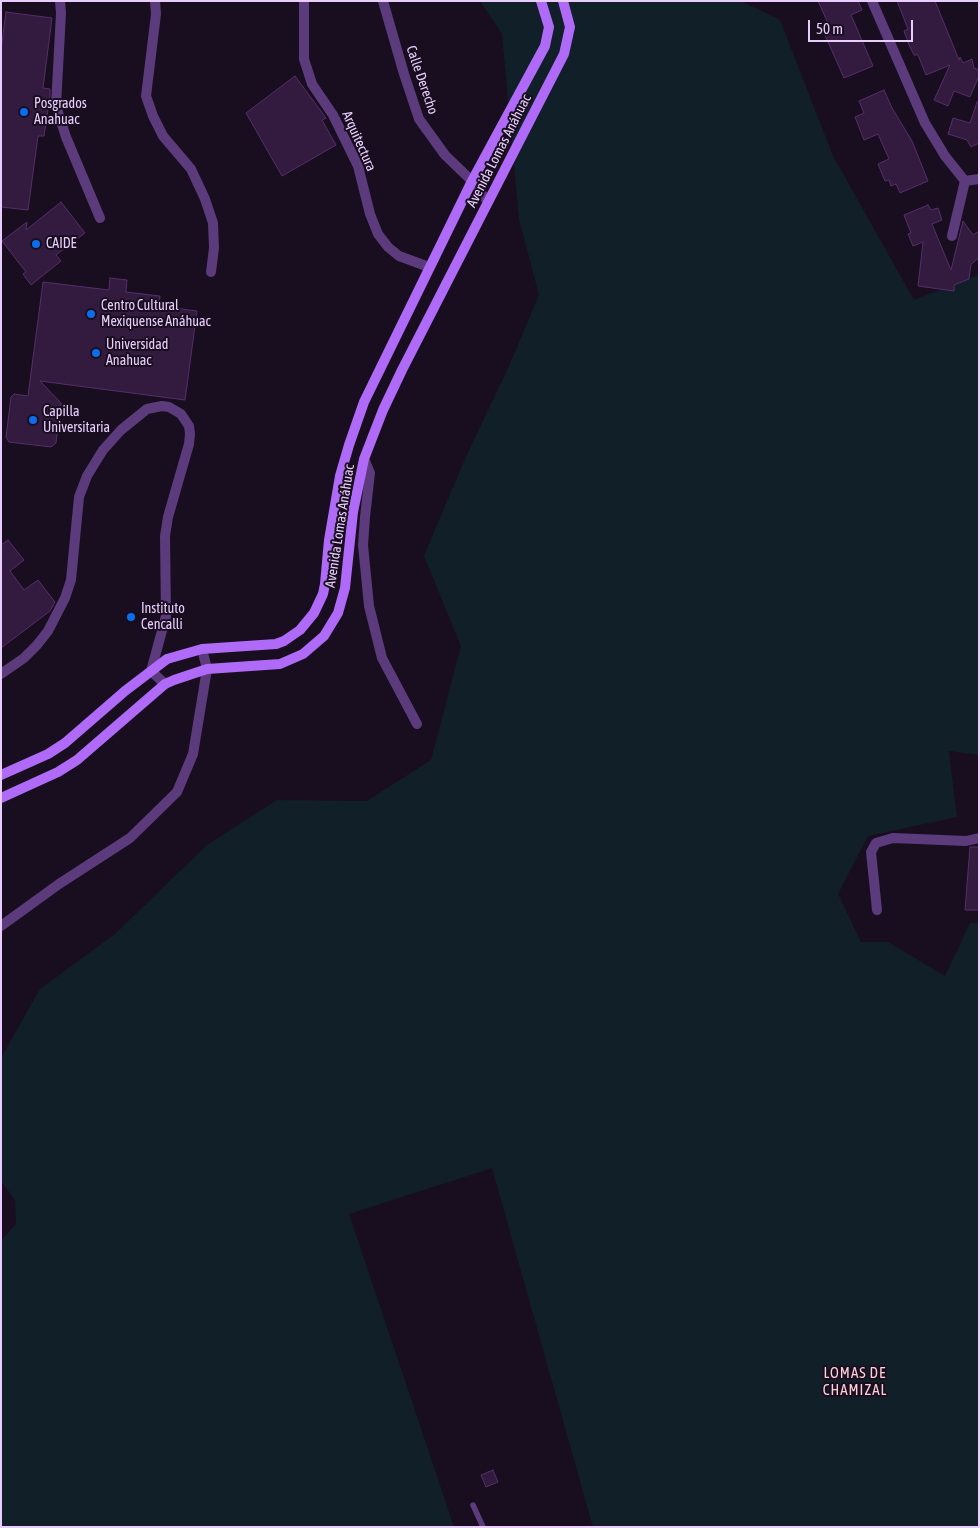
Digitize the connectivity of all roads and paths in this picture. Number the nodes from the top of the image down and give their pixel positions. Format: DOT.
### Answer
graph roads {
  1 [pos="60,1"];
  2 [pos="155,1"];
  3 [pos="304,1"];
  4 [pos="383,1"];
  5 [pos="541,1"];
  6 [pos="563,1"];
  7 [pos="571,1"];
  8 [pos="872,1"];
  9 [pos="570,27"];
  10 [pos="979,179"];
  11 [pos="472,181"];
  12 [pos="965,181"];
  13 [pos="488,202"];
  14 [pos="100,218"];
  15 [pos="952,236"];
  16 [pos="429,267"];
  17 [pos="211,272"];
  18 [pos="364,459"];
  19 [pos="202,649"];
  20 [pos="207,669"];
  21 [pos="151,671"];
  22 [pos="1,674"];
  23 [pos="165,684"];
  24 [pos="417,724"];
  25 [pos="1,775"];
  26 [pos="1,798"];
  27 [pos="979,838"];
  28 [pos="877,910"];
  29 [pos="1,926"];
  30 [pos="474,1505"];
  31 [pos="483,1527"];
  1 -- 14 [label="street"];
  2 -- 17 [label="street"];
  3 -- 16 [label="street, Arquitectura"];
  4 -- 11 [label="street, Calle Derecho"];
  5 -- 11 [label="main road, Avenida Lomas Anáhuac"];
  6 -- 9 [label="main road, Avenida Lomas Anáhuac"];
  7 -- 9 [label="main road"];
  8 -- 12 [label="street"];
  9 -- 13 [label="main road, Avenida Lomas Anáhuac"];
  10 -- 12 [label="street"];
  11 -- 13 [label="street, Calle Derecho"];
  11 -- 16 [label="main road, Avenida Lomas Anáhuac"];
  12 -- 15 [label="street"];
  13 -- 18 [label="main road, Avenida Lomas Anáhuac"];
  16 -- 19 [label="main road, Avenida Lomas Anáhuac"];
  18 -- 20 [label="main road, Avenida Lomas Anáhuac"];
  18 -- 24 [label="street"];
  19 -- 20 [label="street"];
  19 -- 21 [label="main road, Avenida Lomas Anáhuac"];
  20 -- 23 [label="main road, Avenida Lomas Anáhuac"];
  20 -- 29 [label="street"];
  21 -- 22 [label="street"];
  21 -- 23 [label="street"];
  21 -- 25 [label="main road, Avenida Lomas Anáhuac"];
  23 -- 26 [label="main road, Avenida Lomas Anáhuac"];
  27 -- 28 [label="street"];
  30 -- 31 [label="lane"];
}
